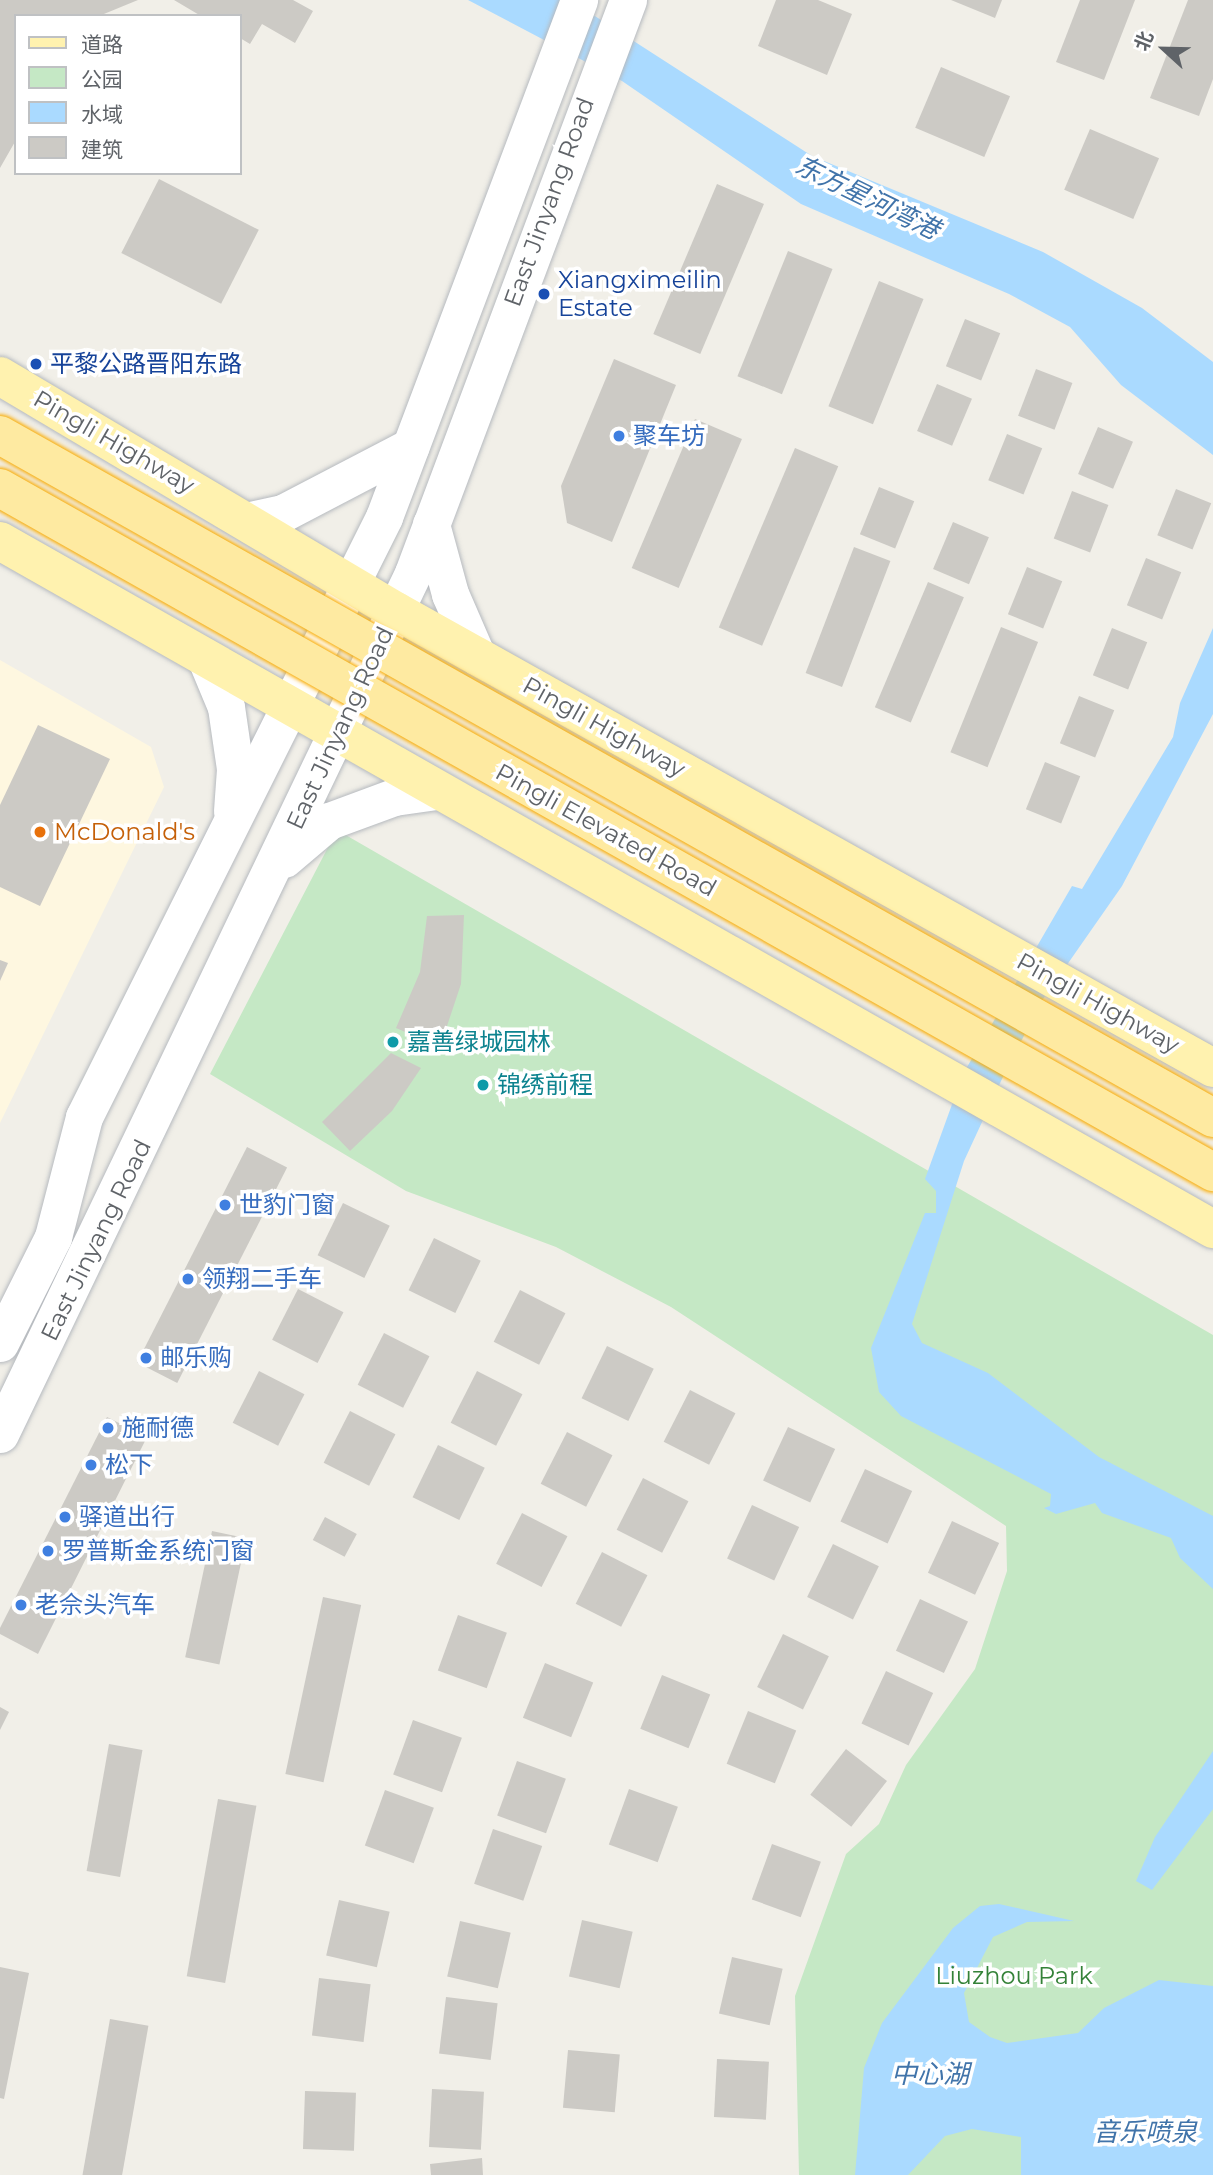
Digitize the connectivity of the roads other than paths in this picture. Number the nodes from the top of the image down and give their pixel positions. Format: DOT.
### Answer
graph roads {
  1 [pos="579,0"];
  2 [pos="628,0"];
  3 [pos="0,376"];
  4 [pos="0,435"];
  5 [pos="411,446"];
  6 [pos="0,488"];
  7 [pos="250,520"];
  8 [pos="431,524"];
  9 [pos="0,541"];
  10 [pos="353,579"];
  11 [pos="396,611"];
  12 [pos="477,656"];
  13 [pos="206,659"];
  14 [pos="290,706"];
  15 [pos="337,736"];
  16 [pos="435,791"];
  17 [pos="231,824"];
  18 [pos="275,867"];
  19 [pos="1213,1068"];
  20 [pos="1213,1118"];
  21 [pos="1213,1172"];
  22 [pos="1213,1229"];
  23 [pos="0,1343"];
  24 [pos="0,1434"];
  1 -- 5 [label="main road, East Jinyang Road"];
  2 -- 8 [label="main road, East Jinyang Road"];
  3 -- 7 [label="main road, Pingli Highway"];
  4 -- 20 [label="highway, Pingli Elevated Road, bridge"];
  5 -- 7 [label="main road"];
  5 -- 10 [label="main road, East Jinyang Road"];
  6 -- 21 [label="highway, Pingli Elevated Road, bridge"];
  7 -- 10 [label="main road, Pingli Highway"];
  8 -- 11 [label="main road, East Jinyang Road"];
  8 -- 12 [label="main road"];
  9 -- 13 [label="main road"];
  10 -- 11 [label="main road, Pingli Highway"];
  10 -- 14 [label="main road, East Jinyang Road"];
  11 -- 12 [label="main road, Pingli Highway"];
  11 -- 15 [label="main road, East Jinyang Road"];
  12 -- 19 [label="main road, Pingli Highway"];
  13 -- 14 [label="main road"];
  13 -- 17 [label="main road"];
  14 -- 15 [label="main road"];
  14 -- 17 [label="main road, East Jinyang Road"];
  15 -- 16 [label="main road"];
  15 -- 18 [label="main road, East Jinyang Road"];
  16 -- 18 [label="main road"];
  16 -- 22 [label="main road"];
  17 -- 23 [label="main road, East Jinyang Road"];
  18 -- 24 [label="main road, East Jinyang Road"];
}
